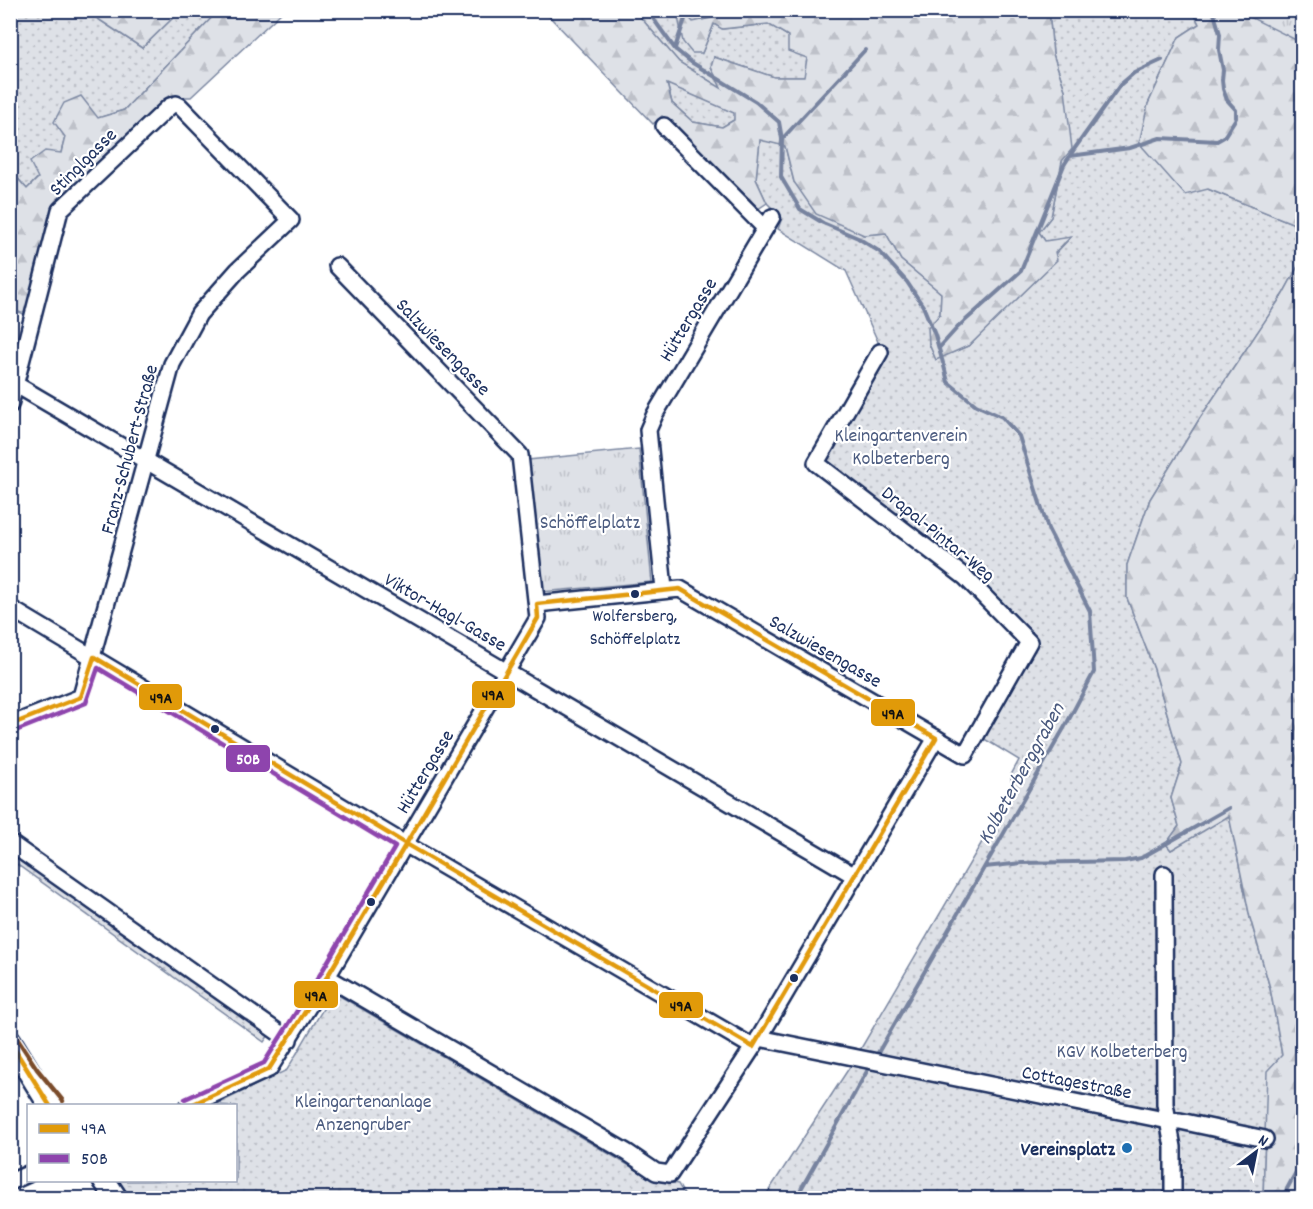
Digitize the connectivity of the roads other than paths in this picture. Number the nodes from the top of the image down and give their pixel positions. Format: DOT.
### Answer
graph roads {
  1 [pos="664,126"];
  2 [pos="291,220"];
  3 [pos="337,266"];
  4 [pos="880,352"];
  5 [pos="15,384"];
  6 [pos="10,405"];
  7 [pos="520,455"];
  8 [pos="145,459"];
  9 [pos="664,589"];
  10 [pos="537,604"];
  11 [pos="10,608"];
  12 [pos="94,657"];
  13 [pos="508,672"];
  14 [pos="10,725"];
  15 [pos="936,738"];
  16 [pos="965,755"];
  17 [pos="10,843"];
  18 [pos="405,844"];
  19 [pos="1164,874"];
  20 [pos="855,876"];
  21 [pos="327,977"];
  22 [pos="289,1040"];
  23 [pos="10,1041"];
  24 [pos="756,1043"];
  25 [pos="32,1073"];
  26 [pos="49,1104"];
  27 [pos="55,1104"];
  28 [pos="192,1104"];
  29 [pos="1169,1121"];
  30 [pos="1265,1139"];
  31 [pos="27,1174"];
  32 [pos="10,1182"];
  33 [pos="105,1182"];
  34 [pos="116,1198"];
  35 [pos="1173,1198"];
  1 -- 9 [label="street, Hüttergasse"];
  2 -- 5 [label="street, Stinglgasse"];
  2 -- 8 [label="street, Franz-Schubert-Straße"];
  3 -- 7 [label="street, Salzwiesengasse"];
  4 -- 16 [label="street, Drapal-Pintar-Weg"];
  5 -- 6 [label="street, Stinglgasse"];
  5 -- 8 [label="street, Viktor-Hagl-Gasse"];
  7 -- 10 [label="street, Hüttergasse"];
  8 -- 12 [label="street, Franz-Schubert-Straße"];
  8 -- 13 [label="street, Viktor-Hagl-Gasse"];
  9 -- 10 [label="street, Salzwiesengasse"];
  9 -- 15 [label="street, Salzwiesengasse"];
  10 -- 13 [label="street, Hüttergasse"];
  11 -- 12 [label="street"];
  12 -- 14 [label="street"];
  12 -- 18 [label="street"];
  13 -- 18 [label="street, Hüttergasse"];
  13 -- 20 [label="street, Viktor-Hagl-Gasse"];
  15 -- 16 [label="street, Salzwiesengasse"];
  15 -- 20 [label="street"];
  17 -- 22 [label="street"];
  18 -- 21 [label="street, Hüttergasse"];
  18 -- 24 [label="street"];
  19 -- 29 [label="street"];
  20 -- 24 [label="street"];
  21 -- 22 [label="street, Hüttergasse"];
  21 -- 24 [label="street"];
  22 -- 28 [label="street, Hüttergasse"];
  23 -- 25 [label="street"];
  24 -- 29 [label="street, Cottagestraße"];
  25 -- 26 [label="street"];
  25 -- 27 [label="street"];
  29 -- 30 [label="street, Cottagestraße"];
  29 -- 35 [label="street"];
  31 -- 32 [label="street"];
  33 -- 34 [label="street"];
}
